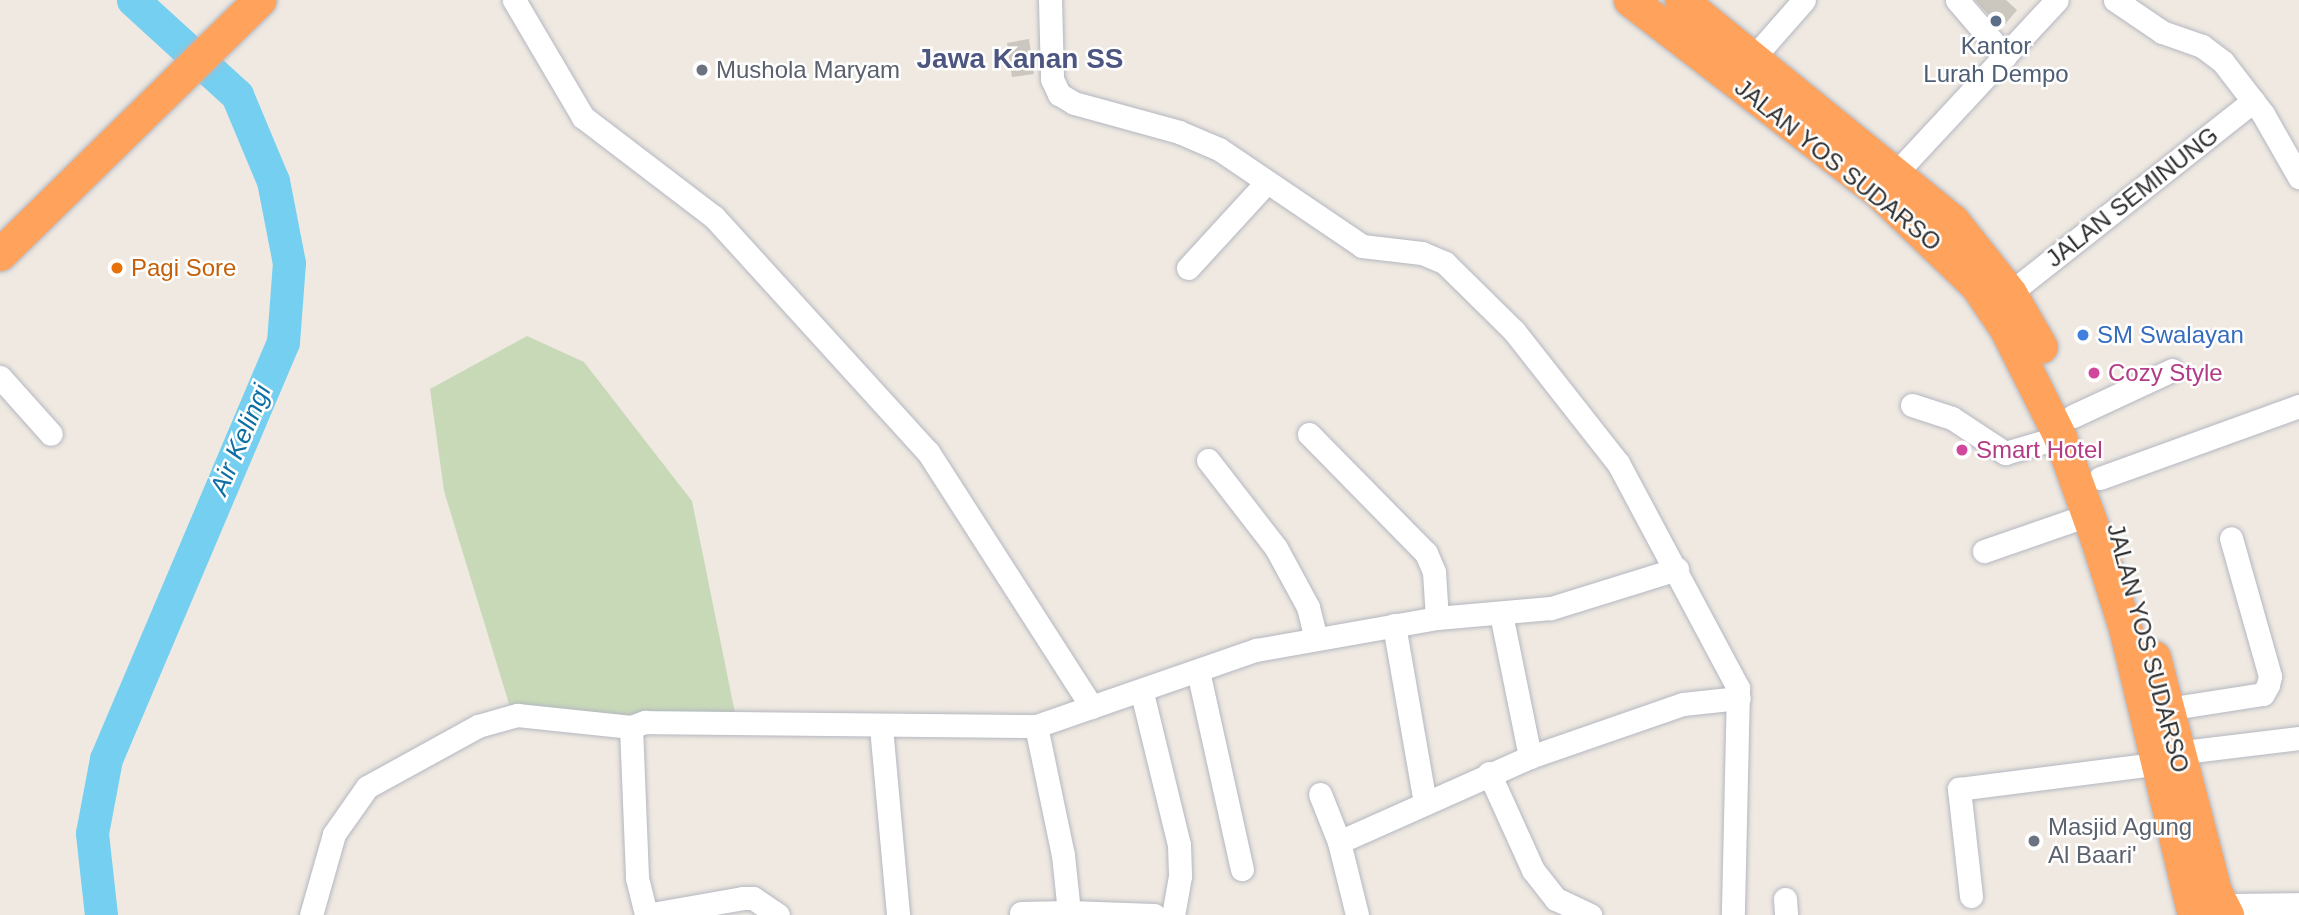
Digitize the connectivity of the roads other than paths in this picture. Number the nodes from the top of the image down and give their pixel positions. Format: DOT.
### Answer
graph roads {
  1 [pos="514,0"];
  2 [pos="1050,0"];
  3 [pos="1630,0"];
  4 [pos="1804,0"];
  5 [pos="1957,0"];
  6 [pos="2057,0"];
  7 [pos="2115,0"];
  8 [pos="258,1"];
  9 [pos="1677,7"];
  10 [pos="2005,56"];
  11 [pos="1753,58"];
  12 [pos="2253,101"];
  13 [pos="1896,173"];
  14 [pos="2299,177"];
  15 [pos="1265,184"];
  16 [pos="0,254"];
  17 [pos="1188,268"];
  18 [pos="2010,293"];
  19 [pos="2040,369"];
  20 [pos="2172,370"];
  21 [pos="0,377"];
  22 [pos="1912,405"];
  23 [pos="2299,406"];
  24 [pos="2066,426"];
  25 [pos="51,434"];
  26 [pos="1309,434"];
  27 [pos="1208,460"];
  28 [pos="2100,478"];
  29 [pos="2088,515"];
  30 [pos="2231,538"];
  31 [pos="1984,551"];
  32 [pos="1676,569"];
  33 [pos="1501,614"];
  34 [pos="1437,618"];
  35 [pos="1394,625"];
  36 [pos="1316,638"];
  37 [pos="1198,671"];
  38 [pos="1142,693"];
  39 [pos="1739,698"];
  40 [pos="1092,707"];
  41 [pos="2167,709"];
  42 [pos="1036,726"];
  43 [pos="631,727"];
  44 [pos="881,727"];
  45 [pos="2299,737"];
  46 [pos="2162,757"];
  47 [pos="1530,758"];
  48 [pos="1489,773"];
  49 [pos="1320,794"];
  50 [pos="1425,802"];
  51 [pos="1339,842"];
  52 [pos="1242,869"];
  53 [pos="1971,896"];
  54 [pos="2299,904"];
  55 [pos="2209,911"];
  56 [pos="1069,912"];
  57 [pos="1021,914"];
  58 [pos="312,915"];
  59 [pos="646,915"];
  60 [pos="778,915"];
  61 [pos="898,915"];
  62 [pos="1154,915"];
  63 [pos="1173,915"];
  64 [pos="1357,915"];
  65 [pos="1591,915"];
  66 [pos="1733,915"];
  1 -- 40 [label="street"];
  2 -- 15 [label="street"];
  3 -- 9 [label="highway, JALAN YOS SUDARSO"];
  4 -- 11 [label="street"];
  5 -- 10 [label="street"];
  6 -- 10 [label="street"];
  7 -- 12 [label="street"];
  8 -- 16 [label="highway"];
  9 -- 11 [label="highway, JALAN YOS SUDARSO"];
  9 -- 19 [label="highway, JALAN YOS SUDARSO"];
  10 -- 13 [label="street"];
  11 -- 13 [label="highway, JALAN YOS SUDARSO"];
  12 -- 14 [label="street"];
  12 -- 18 [label="street, JALAN SEMINUNG"];
  13 -- 18 [label="highway, JALAN YOS SUDARSO"];
  15 -- 17 [label="street"];
  15 -- 32 [label="street"];
  18 -- 19 [label="highway, JALAN YOS SUDARSO"];
  19 -- 24 [label="highway, JALAN YOS SUDARSO"];
  20 -- 24 [label="street"];
  21 -- 25 [label="street"];
  22 -- 24 [label="street"];
  23 -- 28 [label="street"];
  24 -- 28 [label="highway, JALAN YOS SUDARSO"];
  24 -- 29 [label="highway, JALAN YOS SUDARSO"];
  26 -- 34 [label="street"];
  27 -- 36 [label="street"];
  28 -- 41 [label="highway, JALAN YOS SUDARSO"];
  29 -- 31 [label="street"];
  29 -- 46 [label="highway, JALAN YOS SUDARSO"];
  30 -- 41 [label="street"];
  32 -- 33 [label="street"];
  32 -- 39 [label="street"];
  33 -- 34 [label="street"];
  33 -- 47 [label="street"];
  34 -- 35 [label="street"];
  35 -- 36 [label="street"];
  35 -- 50 [label="street"];
  36 -- 37 [label="street"];
  37 -- 38 [label="street"];
  37 -- 52 [label="street"];
  38 -- 40 [label="street"];
  38 -- 63 [label="street"];
  39 -- 47 [label="street"];
  39 -- 66 [label="street"];
  40 -- 42 [label="street"];
  41 -- 46 [label="highway, JALAN YOS SUDARSO"];
  42 -- 44 [label="street"];
  42 -- 56 [label="street"];
  43 -- 44 [label="street"];
  43 -- 58 [label="street"];
  43 -- 59 [label="street"];
  44 -- 61 [label="street"];
  45 -- 46 [label="street"];
  46 -- 53 [label="street"];
  46 -- 55 [label="highway, JALAN YOS SUDARSO"];
  47 -- 48 [label="street"];
  48 -- 50 [label="street"];
  48 -- 65 [label="street"];
  49 -- 51 [label="street"];
  50 -- 51 [label="street"];
  51 -- 64 [label="street"];
  54 -- 55 [label="street"];
  56 -- 57 [label="street"];
  56 -- 62 [label="street"];
  59 -- 60 [label="street"];
}
